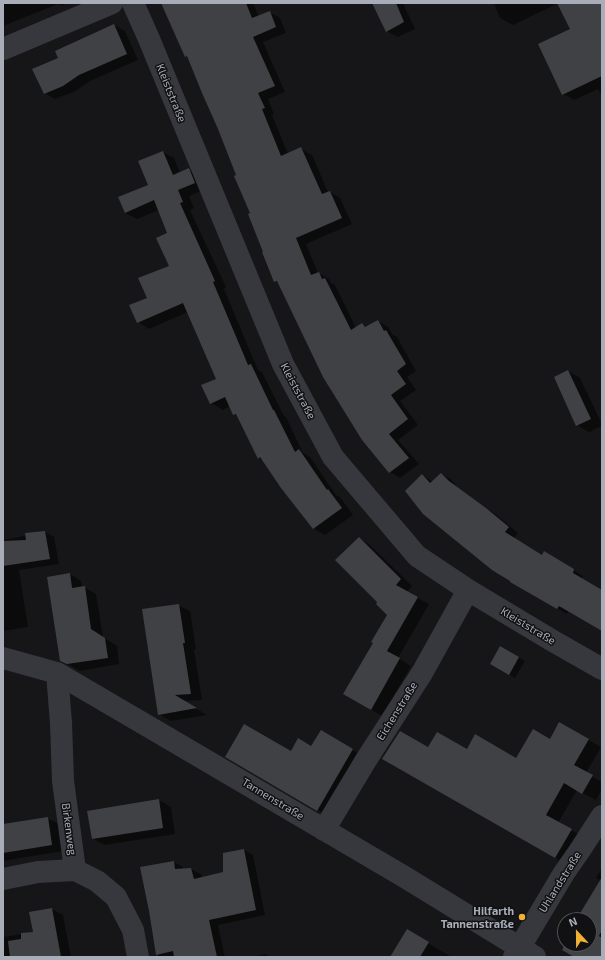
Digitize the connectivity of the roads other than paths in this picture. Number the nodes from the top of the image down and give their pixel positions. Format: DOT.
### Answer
graph roads {
  1 [pos="112,3"];
  2 [pos="133,3"];
  3 [pos="3,49"];
  4 [pos="468,590"];
  5 [pos="3,658"];
  6 [pos="602,669"];
  7 [pos="57,673"];
  8 [pos="602,816"];
  9 [pos="324,830"];
  10 [pos="75,870"];
  11 [pos="3,879"];
  12 [pos="523,954"];
  13 [pos="138,957"];
  1 -- 3 [label="street"];
  2 -- 4 [label="street, Kleiststraße"];
  4 -- 6 [label="street, Kleiststraße"];
  4 -- 9 [label="street, Eichenstraße"];
  5 -- 7 [label="street, Tannenstraße"];
  7 -- 9 [label="street, Tannenstraße"];
  7 -- 10 [label="street, Birkenweg"];
  8 -- 12 [label="street, Uhlandstraße"];
  9 -- 12 [label="street, Tannenstraße"];
  10 -- 11 [label="street"];
  10 -- 13 [label="street, Birkenweg"];
}
